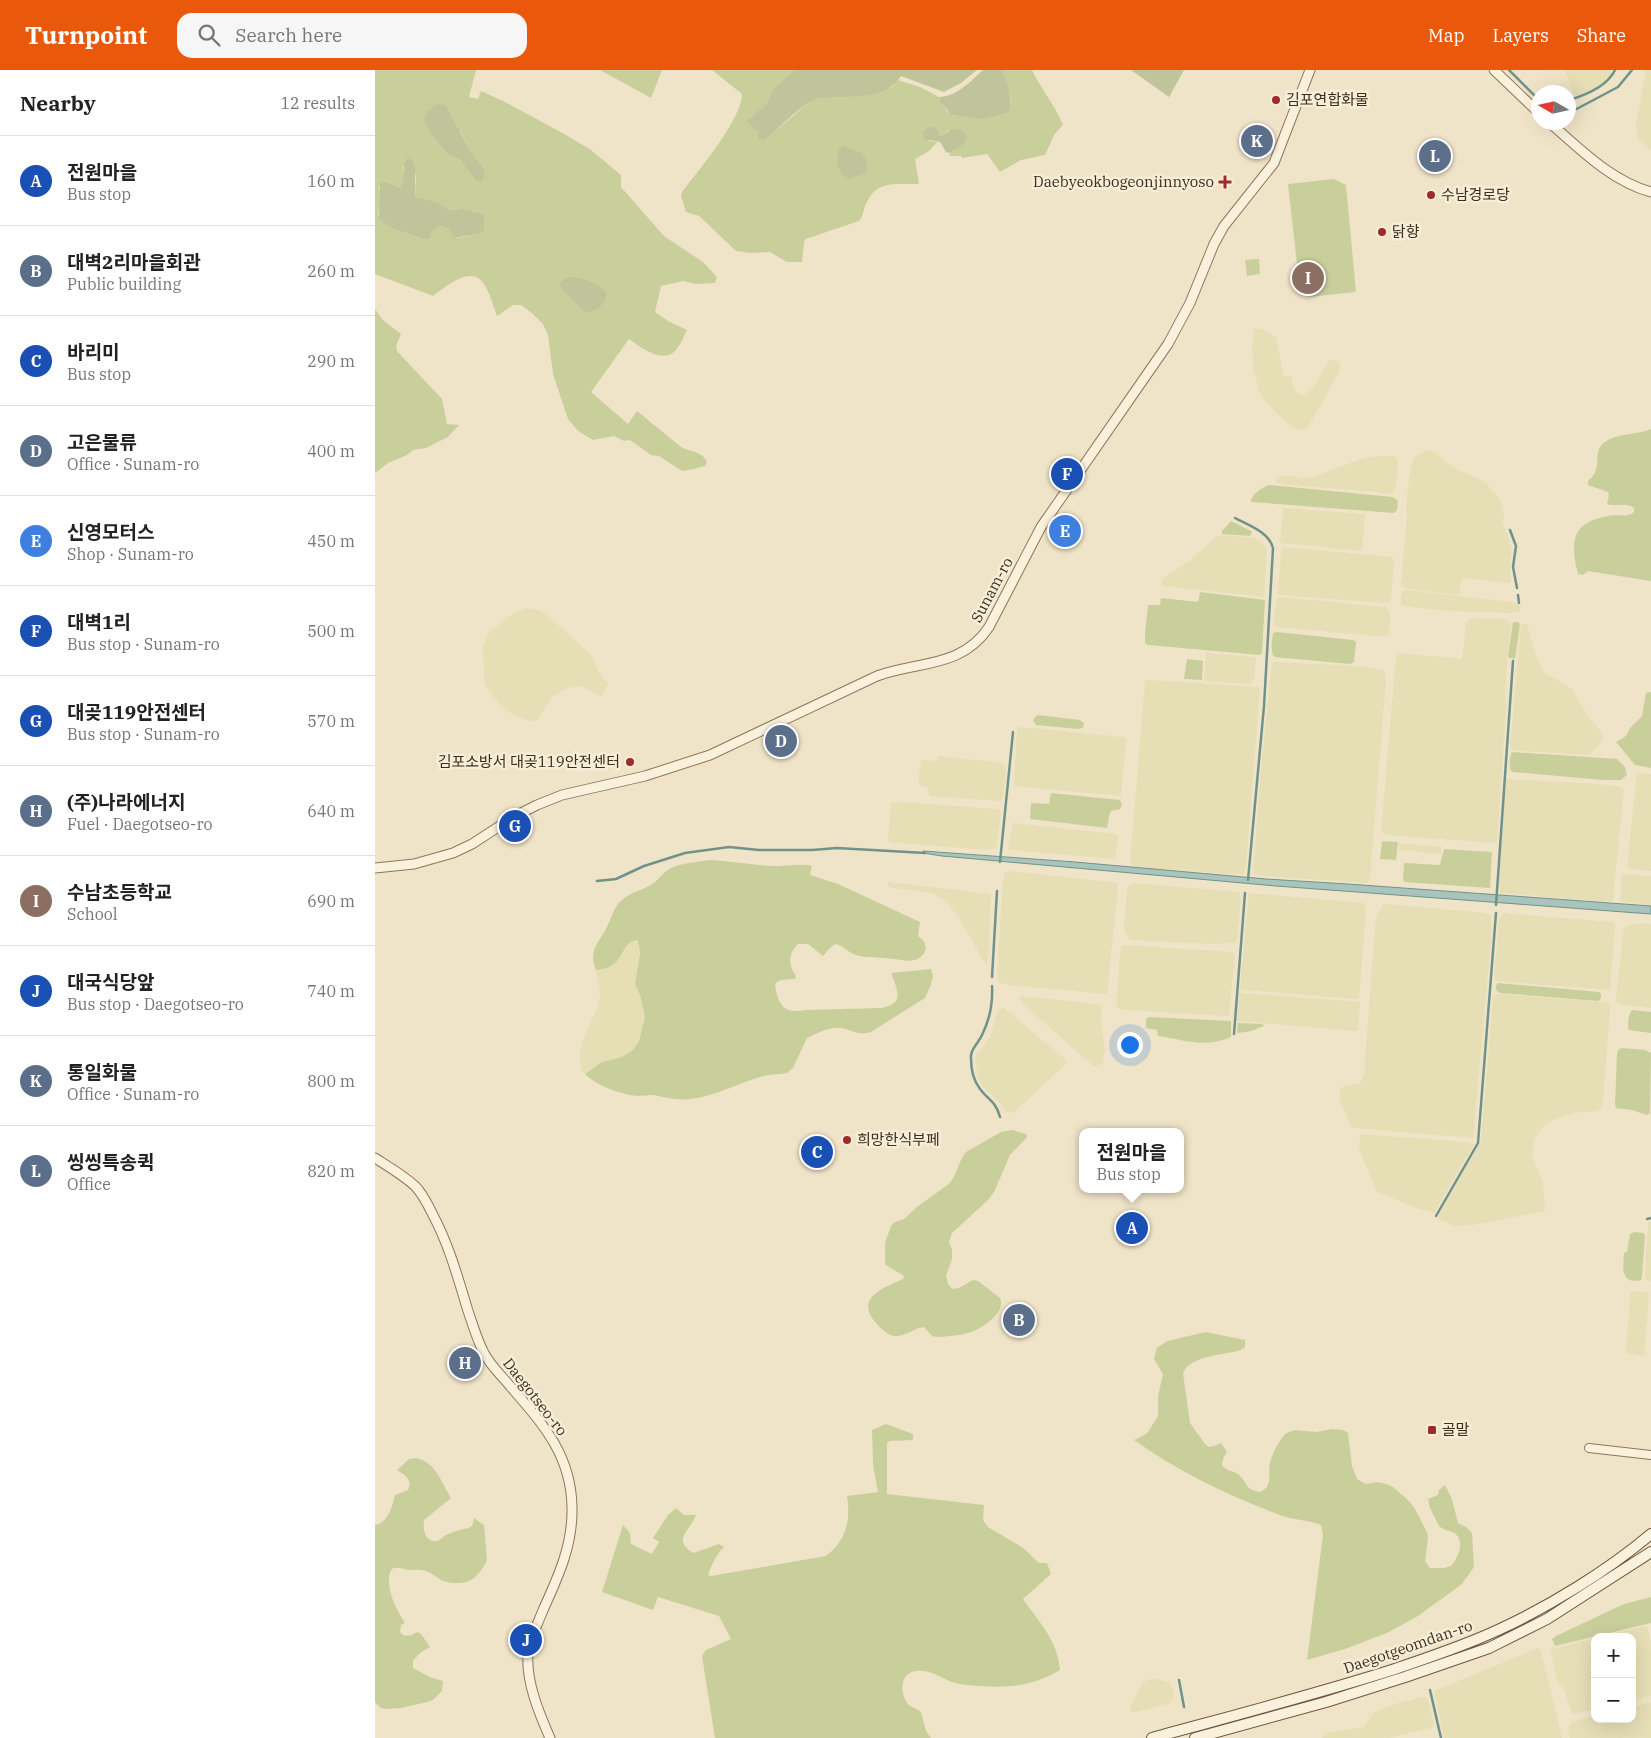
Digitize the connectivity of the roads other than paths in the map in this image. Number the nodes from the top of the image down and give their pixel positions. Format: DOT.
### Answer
graph roads {
  1 [pos="1310,70"];
  2 [pos="1494,70"];
  3 [pos="1531,105"];
  4 [pos="1558,130"];
  5 [pos="1651,192"];
  6 [pos="375,868"];
  7 [pos="375,1158"];
  8 [pos="1589,1448"];
  9 [pos="1651,1455"];
  10 [pos="1651,1534"];
  11 [pos="1651,1552"];
  12 [pos="550,1738"];
  13 [pos="1152,1738"];
  14 [pos="1195,1738"];
  1 -- 6 [label="street, Sunam-ro"];
  2 -- 3 [label="street"];
  4 -- 5 [label="street"];
  7 -- 12 [label="street, Daegotseo-ro"];
  8 -- 9 [label="street"];
  10 -- 13 [label="main road, Daegotgeomdan-ro"];
  11 -- 14 [label="main road, Daegotgeomdan-ro"];
}
